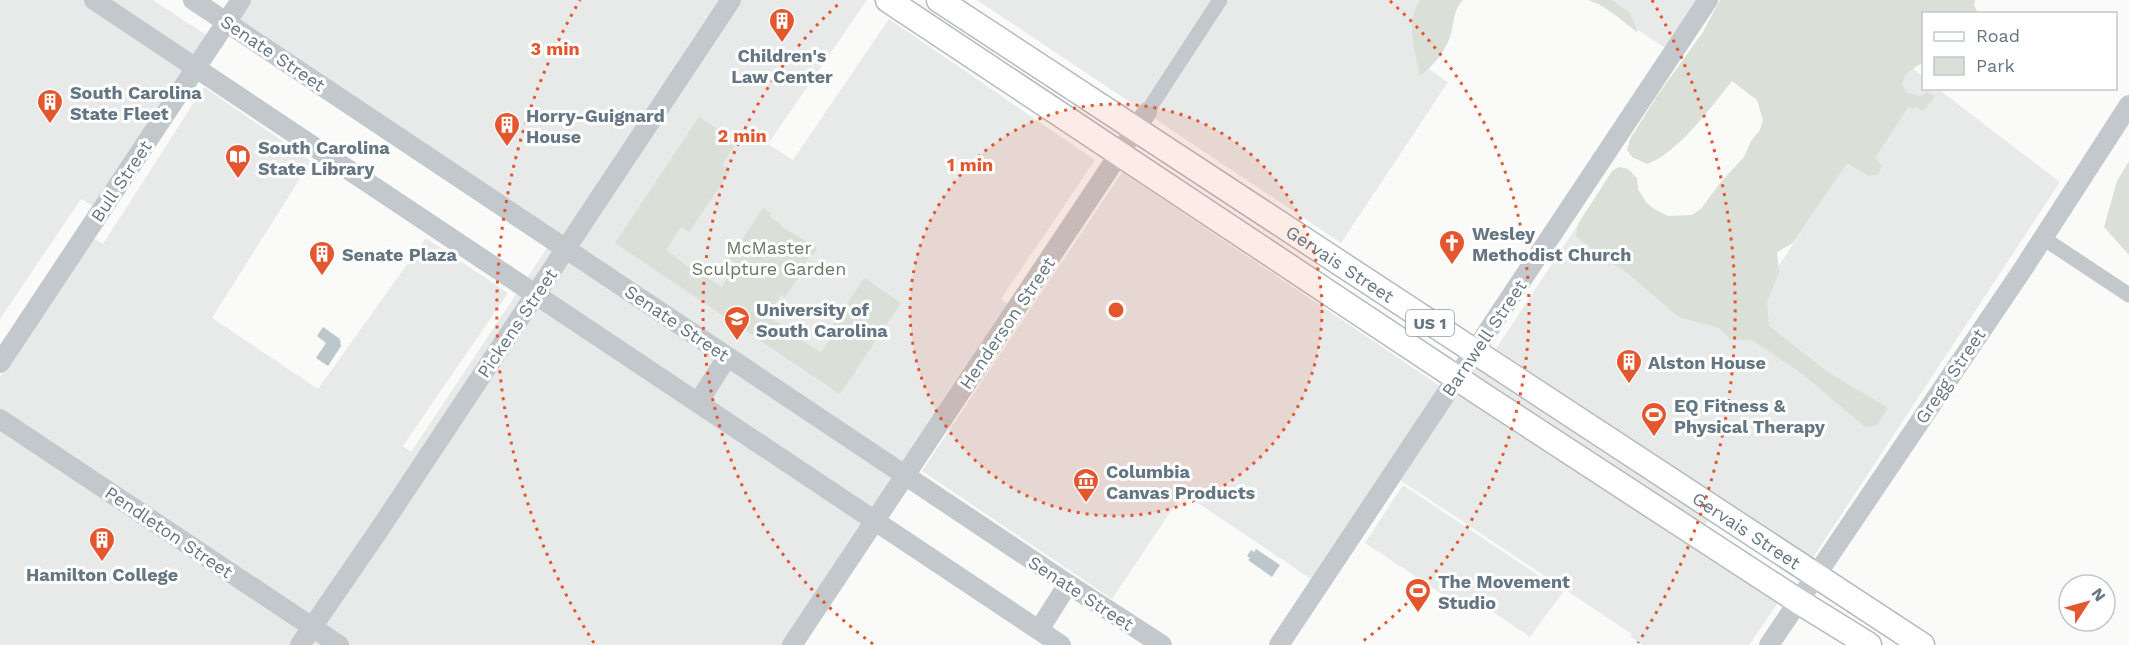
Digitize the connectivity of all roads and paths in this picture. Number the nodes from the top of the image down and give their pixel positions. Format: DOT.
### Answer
graph roads {
  1 [pos="94,0"];
  2 [pos="193,0"];
  3 [pos="241,0"];
  4 [pos="731,0"];
  5 [pos="888,0"];
  6 [pos="939,0"];
  7 [pos="1220,0"];
  8 [pos="1708,0"];
  9 [pos="227,22"];
  10 [pos="196,67"];
  11 [pos="2129,105"];
  12 [pos="1142,120"];
  13 [pos="1119,153"];
  14 [pos="2043,238"];
  15 [pos="566,249"];
  16 [pos="2129,295"];
  17 [pos="535,296"];
  18 [pos="1474,353"];
  19 [pos="728,357"];
  20 [pos="0,363"];
  21 [pos="1457,378"];
  22 [pos="698,403"];
  23 [pos="0,419"];
  24 [pos="905,475"];
  25 [pos="874,522"];
  26 [pos="1815,576"];
  27 [pos="1068,584"];
  28 [pos="1798,601"];
  29 [pos="312,628"];
  30 [pos="1039,630"];
  31 [pos="300,645"];
  32 [pos="339,645"];
  33 [pos="792,645"];
  34 [pos="1061,645"];
  35 [pos="1162,645"];
  36 [pos="1279,645"];
  37 [pos="1768,645"];
  38 [pos="1869,645"];
  39 [pos="1922,645"];
  1 -- 10 [label="street"];
  2 -- 9 [label="street, Senate Street"];
  3 -- 9 [label="street, Bull Street"];
  4 -- 15 [label="street, Pickens Street"];
  5 -- 13 [label="main road, Gervais Street"];
  6 -- 12 [label="main road, Gervais Street / US 1"];
  7 -- 12 [label="street, Henderson Street"];
  8 -- 18 [label="street, Barnwell Street"];
  9 -- 10 [label="street, Bull Street"];
  9 -- 15 [label="street, Senate Street"];
  10 -- 17 [label="street"];
  10 -- 20 [label="street, Bull Street"];
  11 -- 14 [label="street, Gregg Street"];
  12 -- 13 [label="street, Henderson Street"];
  12 -- 18 [label="main road, Gervais Street / US 1"];
  13 -- 21 [label="main road, Gervais Street"];
  13 -- 24 [label="street, Henderson Street"];
  14 -- 16 [label="street"];
  14 -- 26 [label="street, Gregg Street"];
  15 -- 17 [label="street, Pickens Street"];
  15 -- 19 [label="street, Senate Street"];
  17 -- 22 [label="street"];
  17 -- 29 [label="street, Pickens Street"];
  18 -- 21 [label="street, Barnwell Street"];
  18 -- 26 [label="main road, Gervais Street / US 1"];
  19 -- 22 [label="street"];
  19 -- 24 [label="street, Senate Street"];
  21 -- 28 [label="main road, Gervais Street"];
  21 -- 36 [label="street, Barnwell Street"];
  22 -- 25 [label="street"];
  23 -- 29 [label="street, Pendleton Street"];
  24 -- 25 [label="street, Henderson Street"];
  24 -- 27 [label="street, Senate Street"];
  25 -- 30 [label="street"];
  25 -- 33 [label="street, Henderson Street"];
  26 -- 28 [label="street, Gregg Street"];
  26 -- 39 [label="main road, Gervais Street / US 1"];
  27 -- 30 [label="street"];
  27 -- 35 [label="street, Senate Street"];
  28 -- 37 [label="street, Gregg Street"];
  28 -- 38 [label="main road, Gervais Street"];
  29 -- 31 [label="street, Pickens Street"];
  29 -- 32 [label="street, Pendleton Street"];
  30 -- 34 [label="street"];
}
